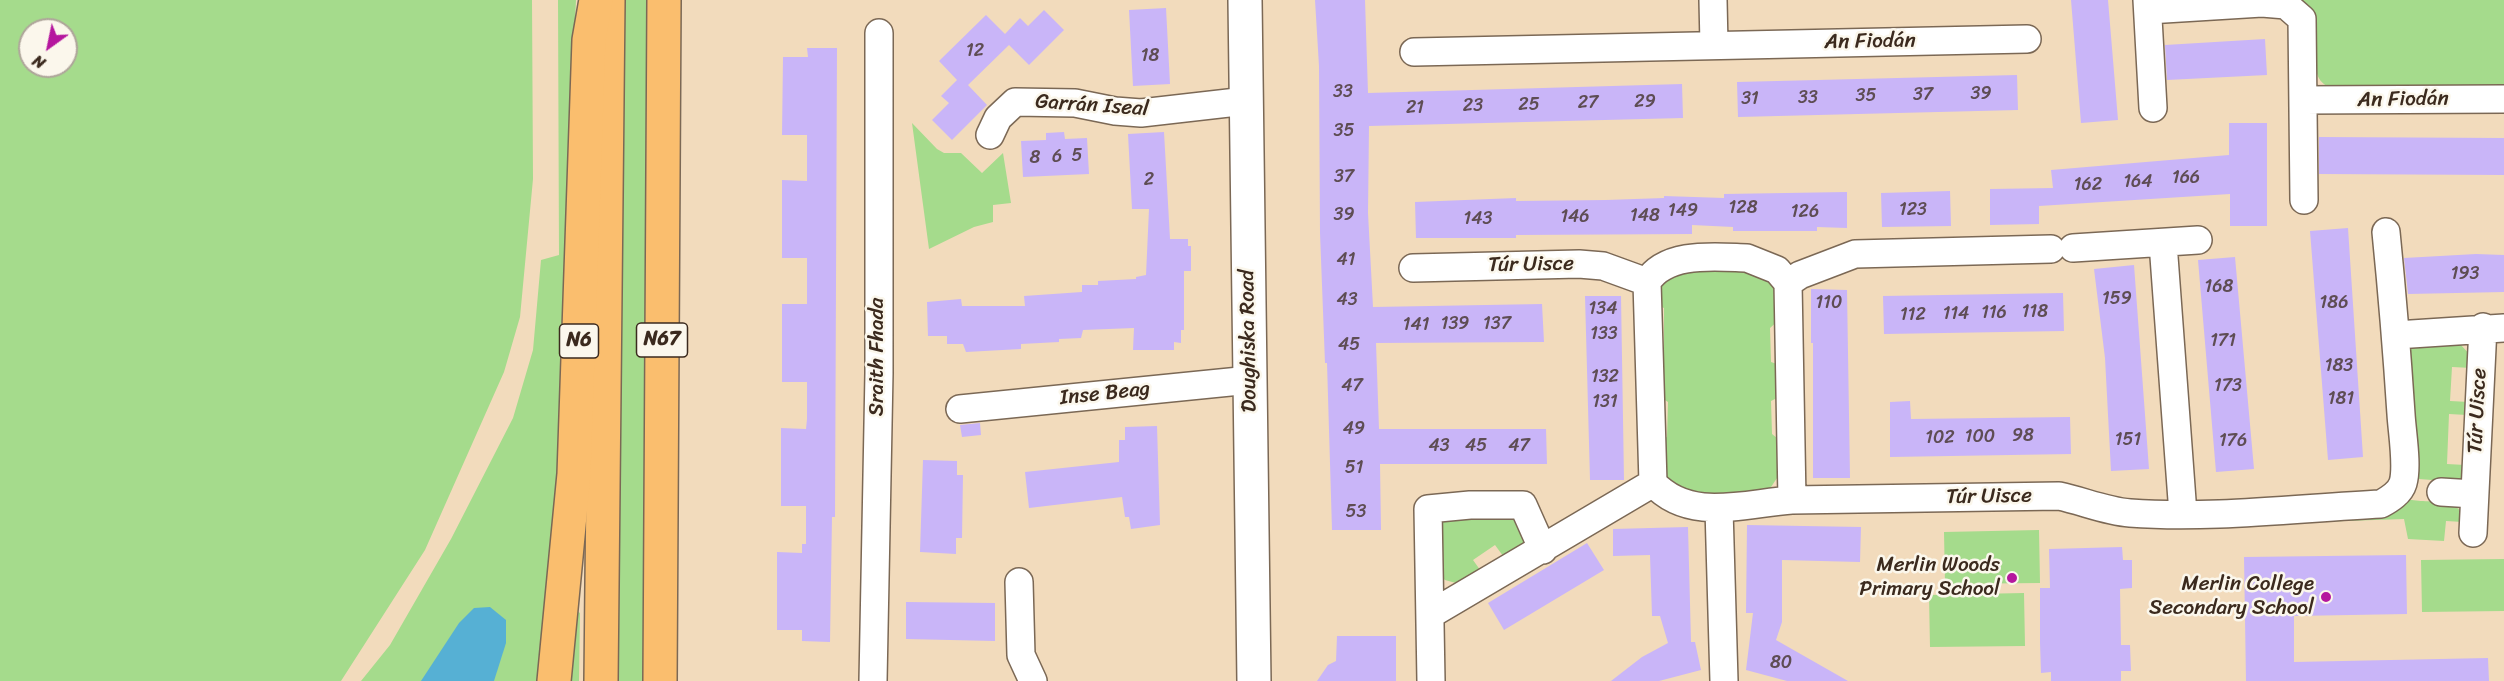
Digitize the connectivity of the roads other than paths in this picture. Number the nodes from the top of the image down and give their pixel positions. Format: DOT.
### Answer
graph roads {
  1 [pos="596,0"];
  2 [pos="608,0"];
  3 [pos="664,0"];
  4 [pos="1245,0"];
  5 [pos="1713,0"];
  6 [pos="2148,5"];
  7 [pos="879,33"];
  8 [pos="2027,39"];
  9 [pos="1714,45"];
  10 [pos="1414,52"];
  11 [pos="2504,99"];
  12 [pos="2303,100"];
  13 [pos="1246,101"];
  14 [pos="2153,108"];
  15 [pos="990,135"];
  16 [pos="2304,200"];
  17 [pos="2386,232"];
  18 [pos="2198,240"];
  19 [pos="2163,243"];
  20 [pos="1413,267"];
  21 [pos="1647,282"];
  22 [pos="1788,283"];
  23 [pos="2493,328"];
  24 [pos="2396,335"];
  25 [pos="1250,380"];
  26 [pos="960,409"];
  27 [pos="1653,483"];
  28 [pos="2441,492"];
  29 [pos="2474,494"];
  30 [pos="1792,500"];
  31 [pos="1719,508"];
  32 [pos="2183,514"];
  33 [pos="2473,533"];
  34 [pos="1543,550"];
  35 [pos="1019,582"];
  36 [pos="1431,614"];
  37 [pos="554,681"];
  38 [pos="601,681"];
  39 [pos="660,681"];
  40 [pos="873,681"];
  41 [pos="1032,681"];
  42 [pos="1254,681"];
  43 [pos="1431,681"];
  44 [pos="1724,681"];
  1 -- 37 [label="main road, N6"];
  2 -- 38 [label="main road"];
  3 -- 39 [label="main road, N67"];
  4 -- 13 [label="street, Doughiska Road"];
  5 -- 9 [label="street"];
  6 -- 12 [label="street"];
  6 -- 14 [label="street"];
  7 -- 40 [label="street, Sraith Fhada"];
  8 -- 9 [label="street, An Fiodán"];
  9 -- 10 [label="street, An Fiodán"];
  11 -- 12 [label="street, An Fiodán"];
  12 -- 16 [label="street"];
  13 -- 15 [label="street, Garrán Iseal"];
  13 -- 25 [label="street, Doughiska Road"];
  17 -- 24 [label="street, Túr Uisce"];
  18 -- 19 [label="street"];
  19 -- 22 [label="street"];
  19 -- 32 [label="street"];
  20 -- 21 [label="street, Túr Uisce"];
  21 -- 22 [label="street"];
  21 -- 27 [label="street"];
  22 -- 30 [label="street"];
  23 -- 24 [label="street, Túr Uisce"];
  23 -- 29 [label="street, Túr Uisce"];
  24 -- 32 [label="street, Túr Uisce"];
  25 -- 26 [label="street, Inse Beag"];
  25 -- 42 [label="street, Doughiska Road"];
  27 -- 31 [label="street, Túr Uisce"];
  27 -- 34 [label="street"];
  28 -- 29 [label="street"];
  29 -- 33 [label="street, Túr Uisce"];
  30 -- 31 [label="street, Túr Uisce"];
  30 -- 32 [label="street, Túr Uisce"];
  31 -- 44 [label="street"];
  34 -- 36 [label="street"];
  34 -- 36 [label="street"];
  35 -- 41 [label="street"];
  36 -- 43 [label="street"];
}
